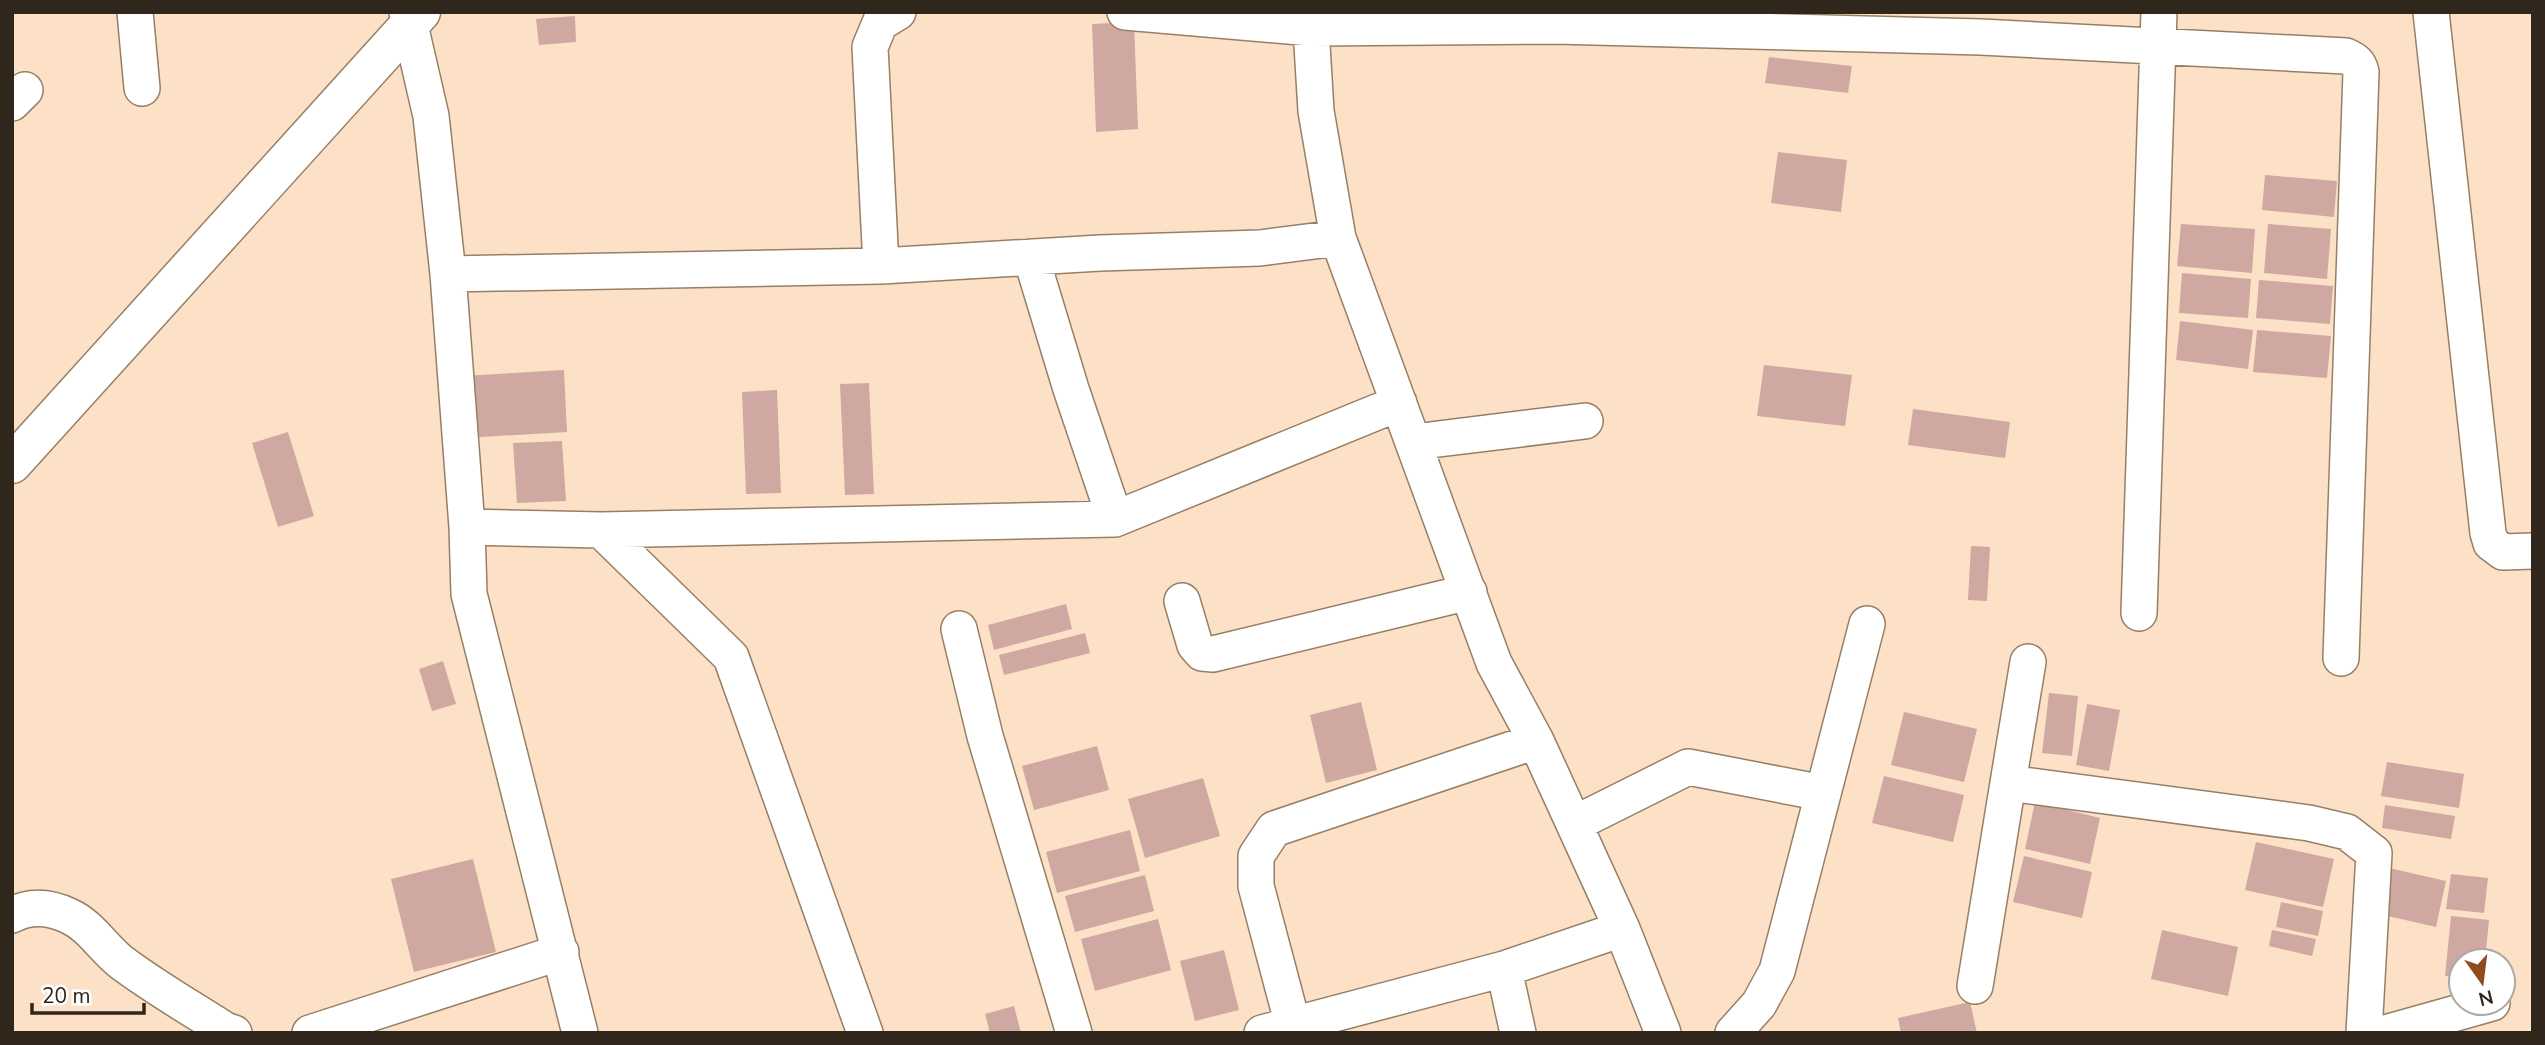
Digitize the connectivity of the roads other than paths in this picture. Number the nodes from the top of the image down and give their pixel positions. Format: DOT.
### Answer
graph roads {
  1 [pos="135,12"];
  2 [pos="898,12"];
  3 [pos="1125,12"];
  4 [pos="2159,12"];
  5 [pos="2431,12"];
  6 [pos="413,16"];
  7 [pos="1555,19"];
  8 [pos="1310,20"];
  9 [pos="1791,22"];
  10 [pos="2157,46"];
  11 [pos="142,88"];
  12 [pos="1338,238"];
  13 [pos="1031,257"];
  14 [pos="881,266"];
  15 [pos="448,274"];
  16 [pos="1399,403"];
  17 [pos="1585,421"];
  18 [pos="1414,442"];
  19 [pos="12,464"];
  20 [pos="1115,519"];
  21 [pos="467,527"];
  22 [pos="601,530"];
  23 [pos="2533,551"];
  24 [pos="1469,592"];
  25 [pos="1182,601"];
  26 [pos="2139,613"];
  27 [pos="1867,624"];
  28 [pos="959,629"];
  29 [pos="2341,658"];
  30 [pos="2028,662"];
  31 [pos="1536,741"];
  32 [pos="2008,783"];
  33 [pos="1823,793"];
  34 [pos="1574,824"];
  35 [pos="12,915"];
  36 [pos="1622,929"];
  37 [pos="561,952"];
  38 [pos="1504,970"];
  39 [pos="1975,986"];
  40 [pos="2447,1016"];
  41 [pos="1283,1030"];
  42 [pos="228,1032"];
  43 [pos="310,1033"];
  44 [pos="580,1033"];
  45 [pos="865,1033"];
  46 [pos="1074,1033"];
  47 [pos="1518,1033"];
  48 [pos="1663,1033"];
  49 [pos="1733,1033"];
  50 [pos="2364,1033"];
  51 [pos="2385,1033"];
  1 -- 11 [label="street"];
  2 -- 14 [label="street"];
  3 -- 8 [label="street"];
  4 -- 10 [label="street"];
  5 -- 23 [label="street"];
  6 -- 15 [label="street"];
  6 -- 19 [label="street"];
  7 -- 8 [label="street"];
  7 -- 9 [label="street"];
  8 -- 12 [label="street"];
  9 -- 10 [label="street"];
  10 -- 26 [label="street"];
  10 -- 29 [label="street"];
  12 -- 13 [label="street"];
  12 -- 16 [label="street"];
  13 -- 14 [label="street"];
  13 -- 20 [label="street"];
  14 -- 15 [label="street"];
  15 -- 21 [label="street"];
  16 -- 18 [label="street"];
  16 -- 20 [label="street"];
  17 -- 18 [label="street"];
  18 -- 24 [label="street"];
  20 -- 22 [label="street"];
  21 -- 22 [label="street"];
  21 -- 37 [label="street"];
  22 -- 45 [label="street"];
  24 -- 25 [label="street"];
  24 -- 31 [label="street"];
  27 -- 33 [label="street"];
  28 -- 46 [label="street"];
  30 -- 32 [label="street"];
  31 -- 34 [label="street"];
  31 -- 41 [label="street"];
  32 -- 39 [label="street"];
  32 -- 50 [label="street"];
  33 -- 34 [label="street"];
  33 -- 49 [label="street"];
  34 -- 36 [label="street"];
  35 -- 42 [label="street"];
  36 -- 38 [label="street"];
  36 -- 48 [label="street"];
  37 -- 43 [label="street"];
  37 -- 44 [label="street"];
  38 -- 41 [label="street"];
  38 -- 47 [label="street"];
  40 -- 51 [label="street"];
}
